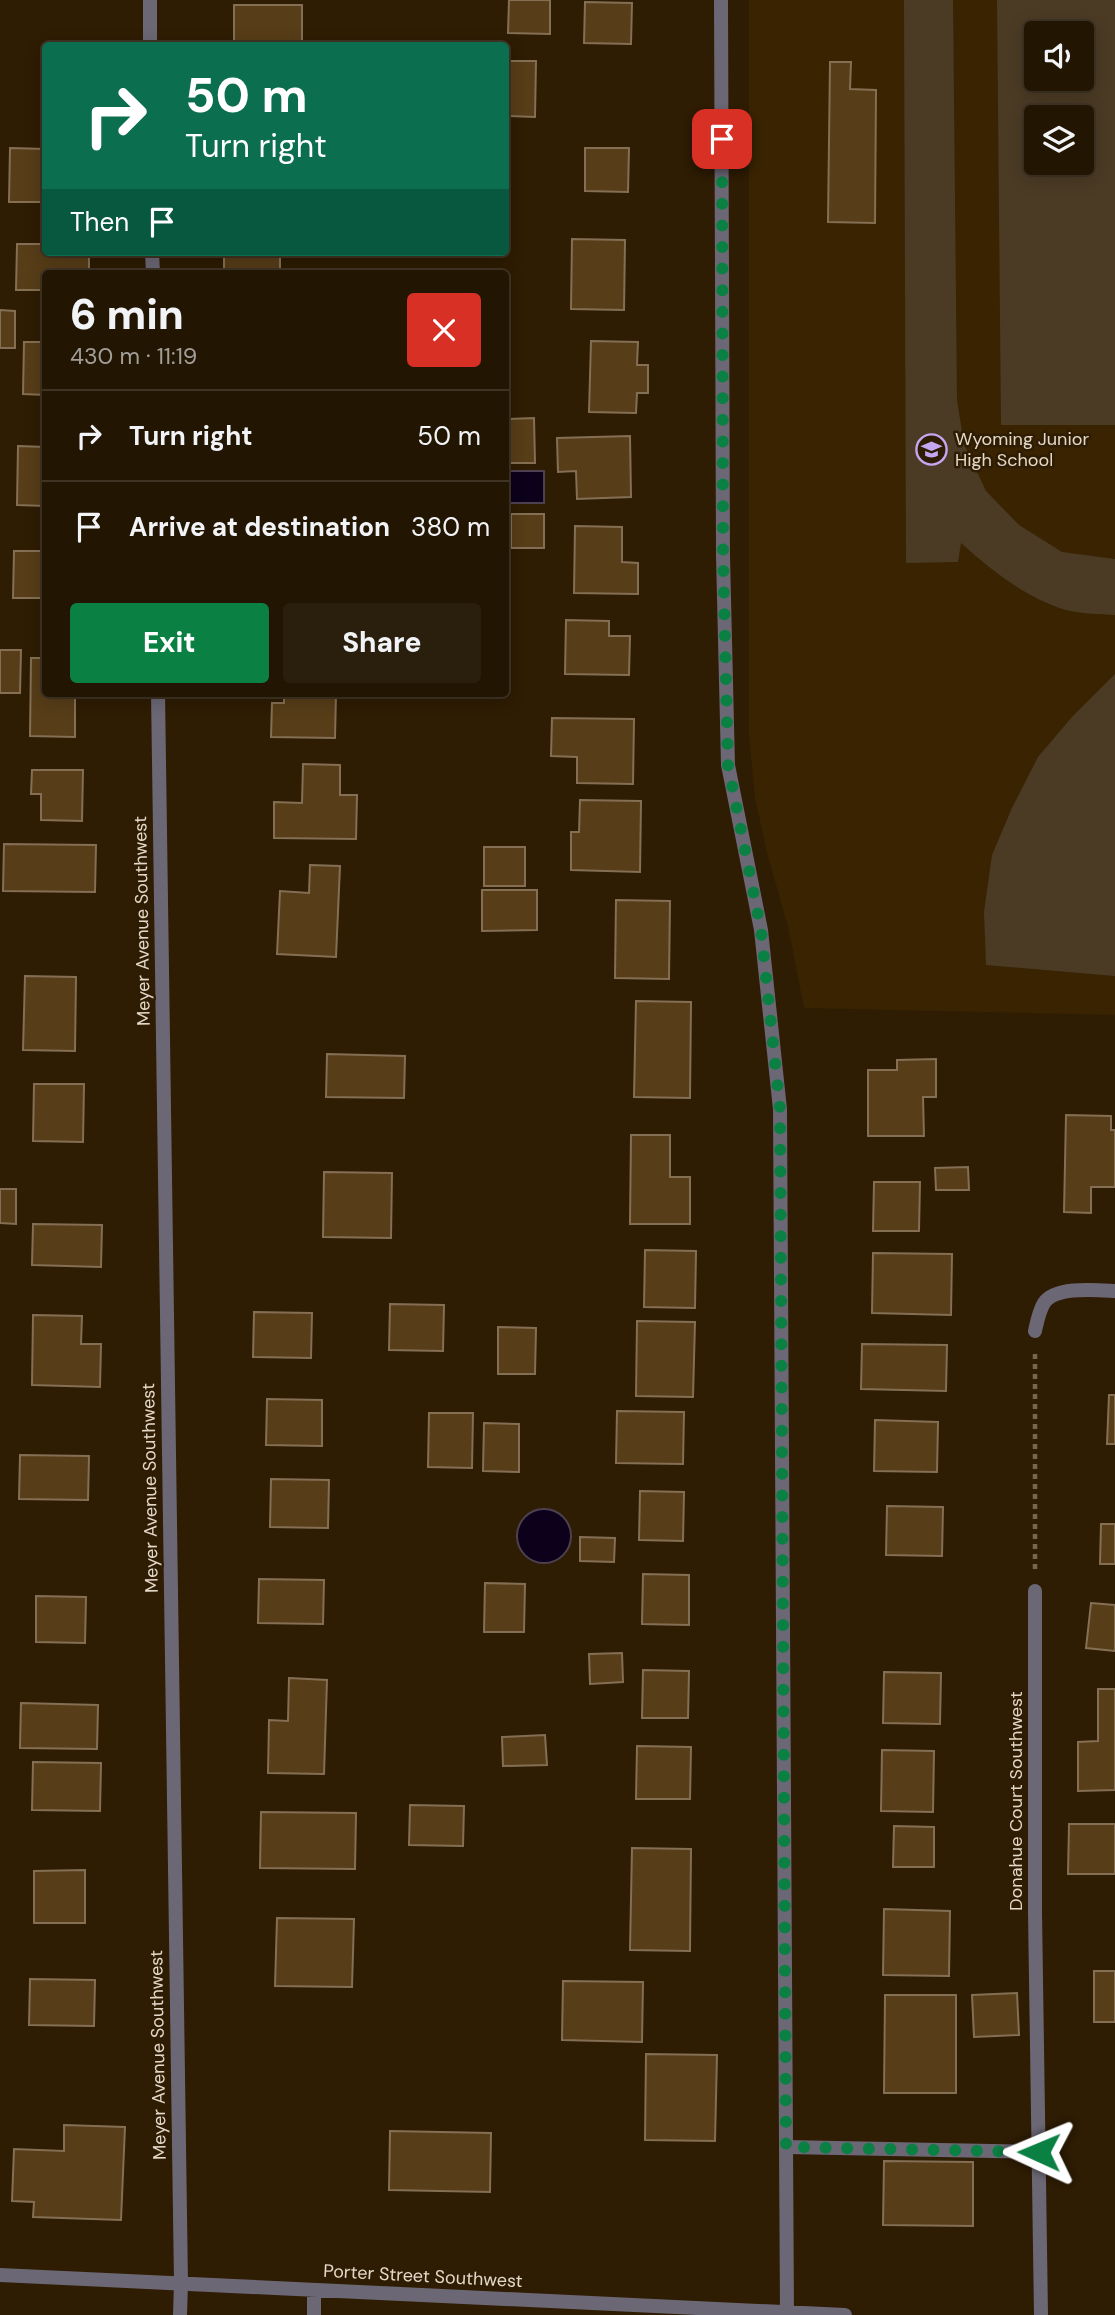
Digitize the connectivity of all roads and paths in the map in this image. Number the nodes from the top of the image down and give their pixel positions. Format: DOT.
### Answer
graph roads {
  1 [pos="150,0"];
  2 [pos="721,0"];
  3 [pos="150,42"];
  4 [pos="159,697"];
  5 [pos="1115,1291"];
  6 [pos="1035,1331"];
  7 [pos="1035,1591"];
  8 [pos="786,2147"];
  9 [pos="1039,2152"];
  10 [pos="0,2275"];
  11 [pos="181,2283"];
  12 [pos="314,2290"];
  13 [pos="787,2314"];
  14 [pos="180,2315"];
  15 [pos="314,2315"];
  16 [pos="845,2315"];
  17 [pos="1041,2315"];
  1 -- 3 [label="street"];
  2 -- 8 [label="street"];
  4 -- 11 [label="street, Meyer Avenue Southwest"];
  5 -- 6 [label="street"];
  6 -- 7 [label="path"];
  7 -- 9 [label="street, Donahue Court Southwest"];
  8 -- 9 [label="street"];
  8 -- 13 [label="street"];
  9 -- 17 [label="street, Donahue Court Southwest"];
  10 -- 11 [label="street, Porter Street Southwest"];
  11 -- 12 [label="street, Porter Street Southwest"];
  11 -- 14 [label="street, Meyer Avenue Southwest"];
  12 -- 13 [label="street, Porter Street Southwest"];
  12 -- 15 [label="street"];
  13 -- 16 [label="street, Porter Street Southwest"];
}
